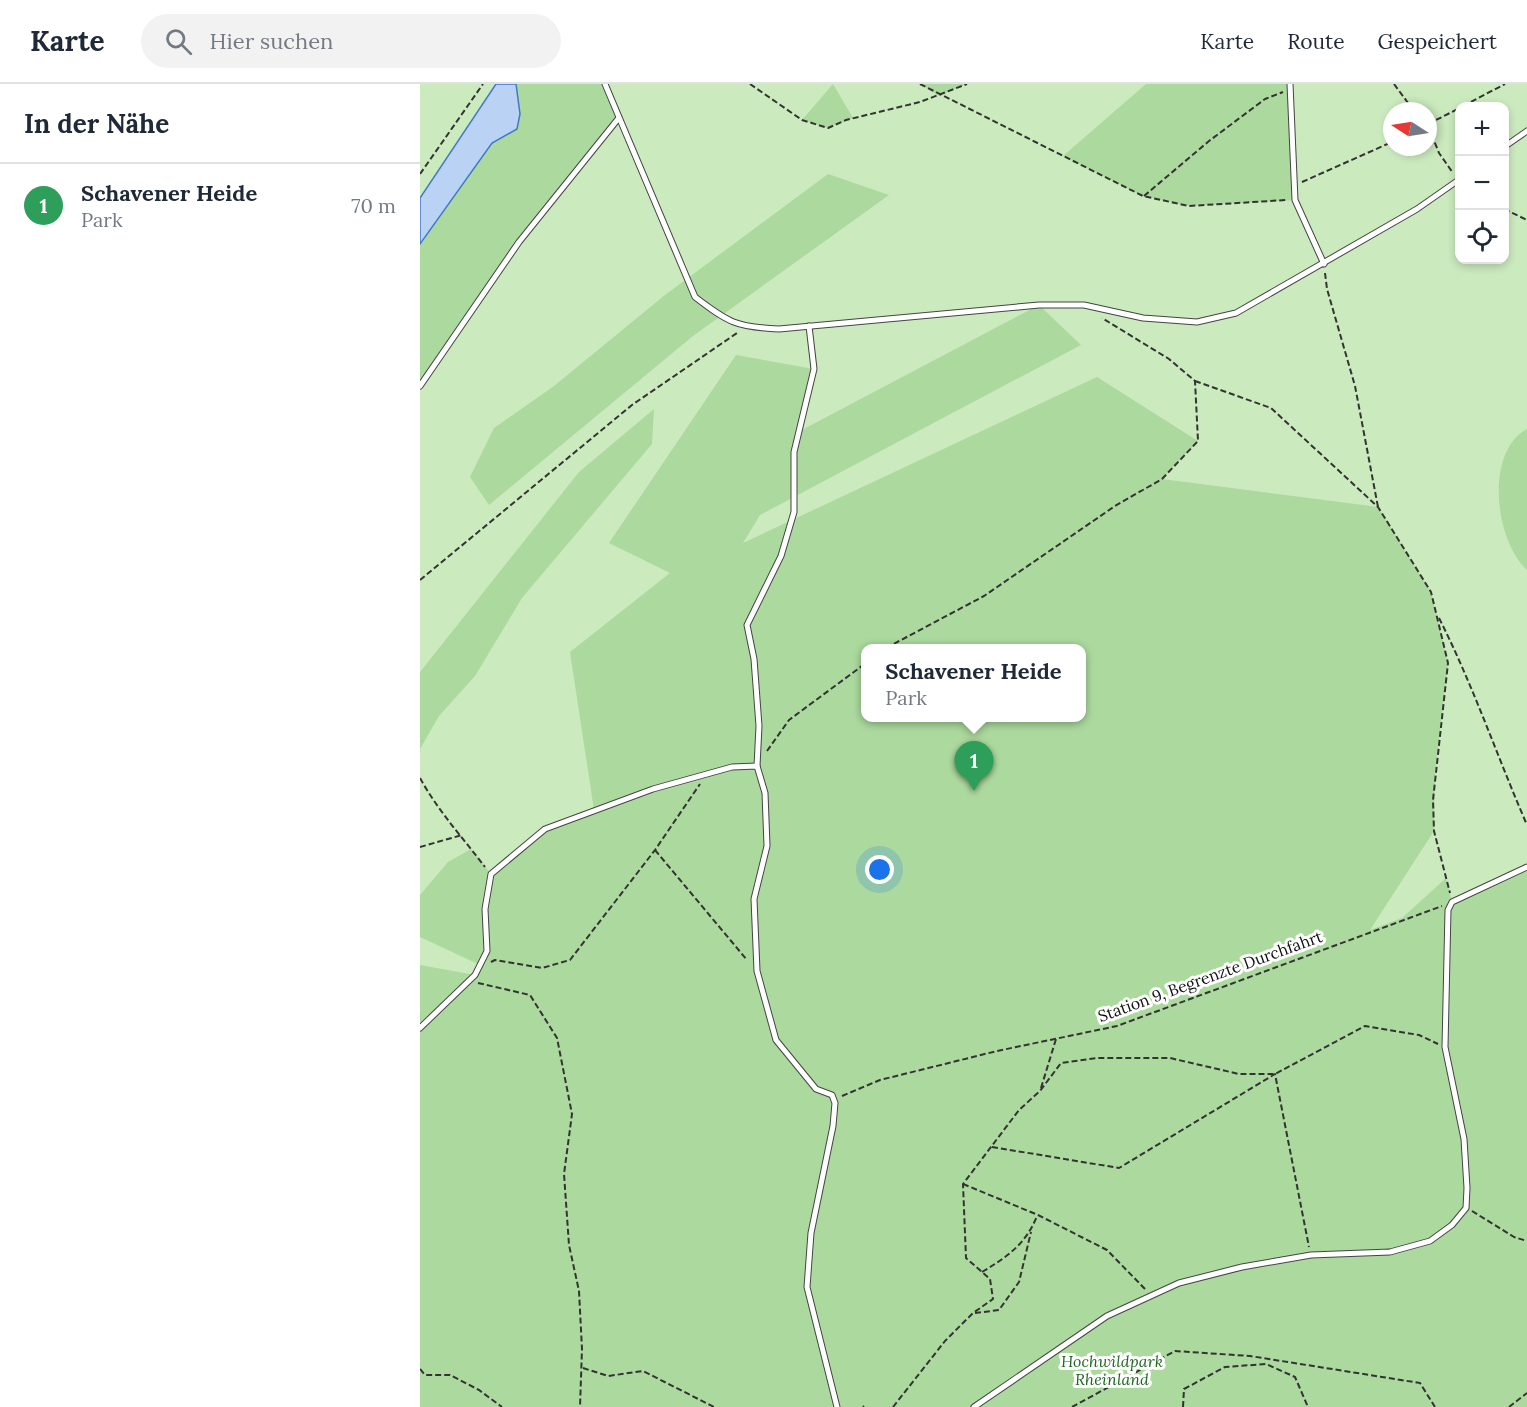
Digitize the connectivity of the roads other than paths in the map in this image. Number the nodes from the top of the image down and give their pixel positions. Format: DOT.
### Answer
graph roads {
  1 [pos="605,84"];
  2 [pos="1291,87"];
  3 [pos="618,119"];
  4 [pos="1527,130"];
  5 [pos="1509,143"];
  6 [pos="1455,182"];
  7 [pos="1324,264"];
  8 [pos="809,326"];
  9 [pos="420,386"];
  10 [pos="757,766"];
  11 [pos="1527,867"];
  12 [pos="420,1028"];
  13 [pos="837,1407"];
  14 [pos="974,1407"];
  1 -- 3 [label="lane"];
  2 -- 7 [label="lane"];
  3 -- 8 [label="lane"];
  3 -- 9 [label="lane"];
  4 -- 5 [label="lane"];
  6 -- 7 [label="lane"];
  7 -- 8 [label="lane"];
  8 -- 10 [label="lane"];
  10 -- 12 [label="lane"];
  10 -- 13 [label="lane"];
  11 -- 14 [label="lane"];
}
